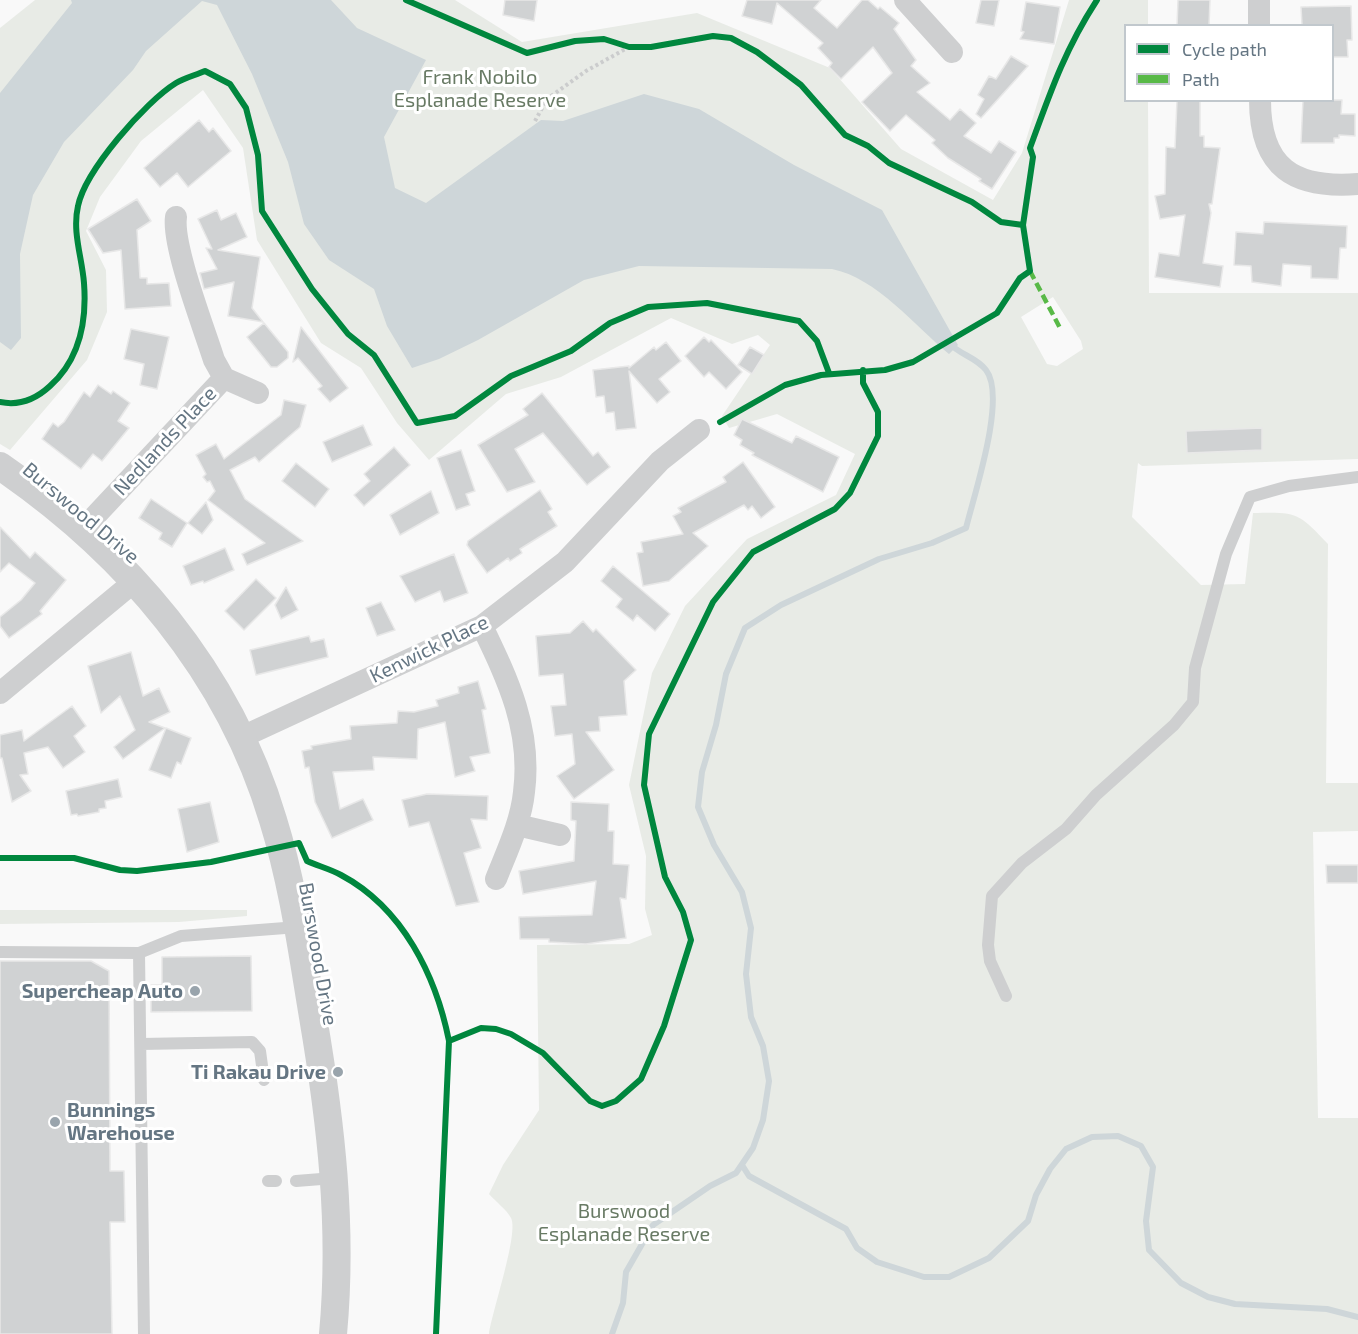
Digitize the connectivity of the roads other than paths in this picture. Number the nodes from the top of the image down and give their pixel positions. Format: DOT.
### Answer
graph roads {
  1 [pos="905,0"];
  2 [pos="1259,0"];
  3 [pos="1259,24"];
  4 [pos="952,52"];
  5 [pos="1260,102"];
  6 [pos="1358,184"];
  7 [pos="176,217"];
  8 [pos="224,378"];
  9 [pos="258,393"];
  10 [pos="699,430"];
  11 [pos="0,466"];
  12 [pos="1358,477"];
  13 [pos="82,530"];
  14 [pos="135,581"];
  15 [pos="482,626"];
  16 [pos="0,693"];
  17 [pos="242,736"];
  18 [pos="517,825"];
  19 [pos="560,835"];
  20 [pos="496,879"];
  21 [pos="298,927"];
  22 [pos="0,952"];
  23 [pos="139,953"];
  24 [pos="1006,996"];
  25 [pos="141,1044"];
  26 [pos="264,1080"];
  27 [pos="335,1178"];
  28 [pos="296,1181"];
  29 [pos="144,1334"];
  30 [pos="333,1334"];
  1 -- 4 [label="street"];
  2 -- 3 [label="street"];
  5 -- 6 [label="street"];
  7 -- 8 [label="street, Nedlands Place"];
  8 -- 9 [label="street, Nedlands Place"];
  8 -- 13 [label="street, Nedlands Place"];
  10 -- 15 [label="street, Kenwick Place"];
  11 -- 13 [label="street, Burswood Drive"];
  12 -- 24 [label="lane"];
  13 -- 14 [label="street, Burswood Drive"];
  14 -- 16 [label="street"];
  14 -- 17 [label="street, Burswood Drive"];
  15 -- 17 [label="street, Kenwick Place"];
  15 -- 18 [label="street"];
  17 -- 21 [label="street, Burswood Drive"];
  18 -- 19 [label="street"];
  18 -- 20 [label="street"];
  21 -- 23 [label="lane"];
  21 -- 27 [label="street, Burswood Drive"];
  22 -- 23 [label="lane"];
  23 -- 25 [label="lane"];
  25 -- 26 [label="lane"];
  25 -- 29 [label="lane"];
  27 -- 28 [label="lane"];
  27 -- 30 [label="street, Burswood Drive"];
}
